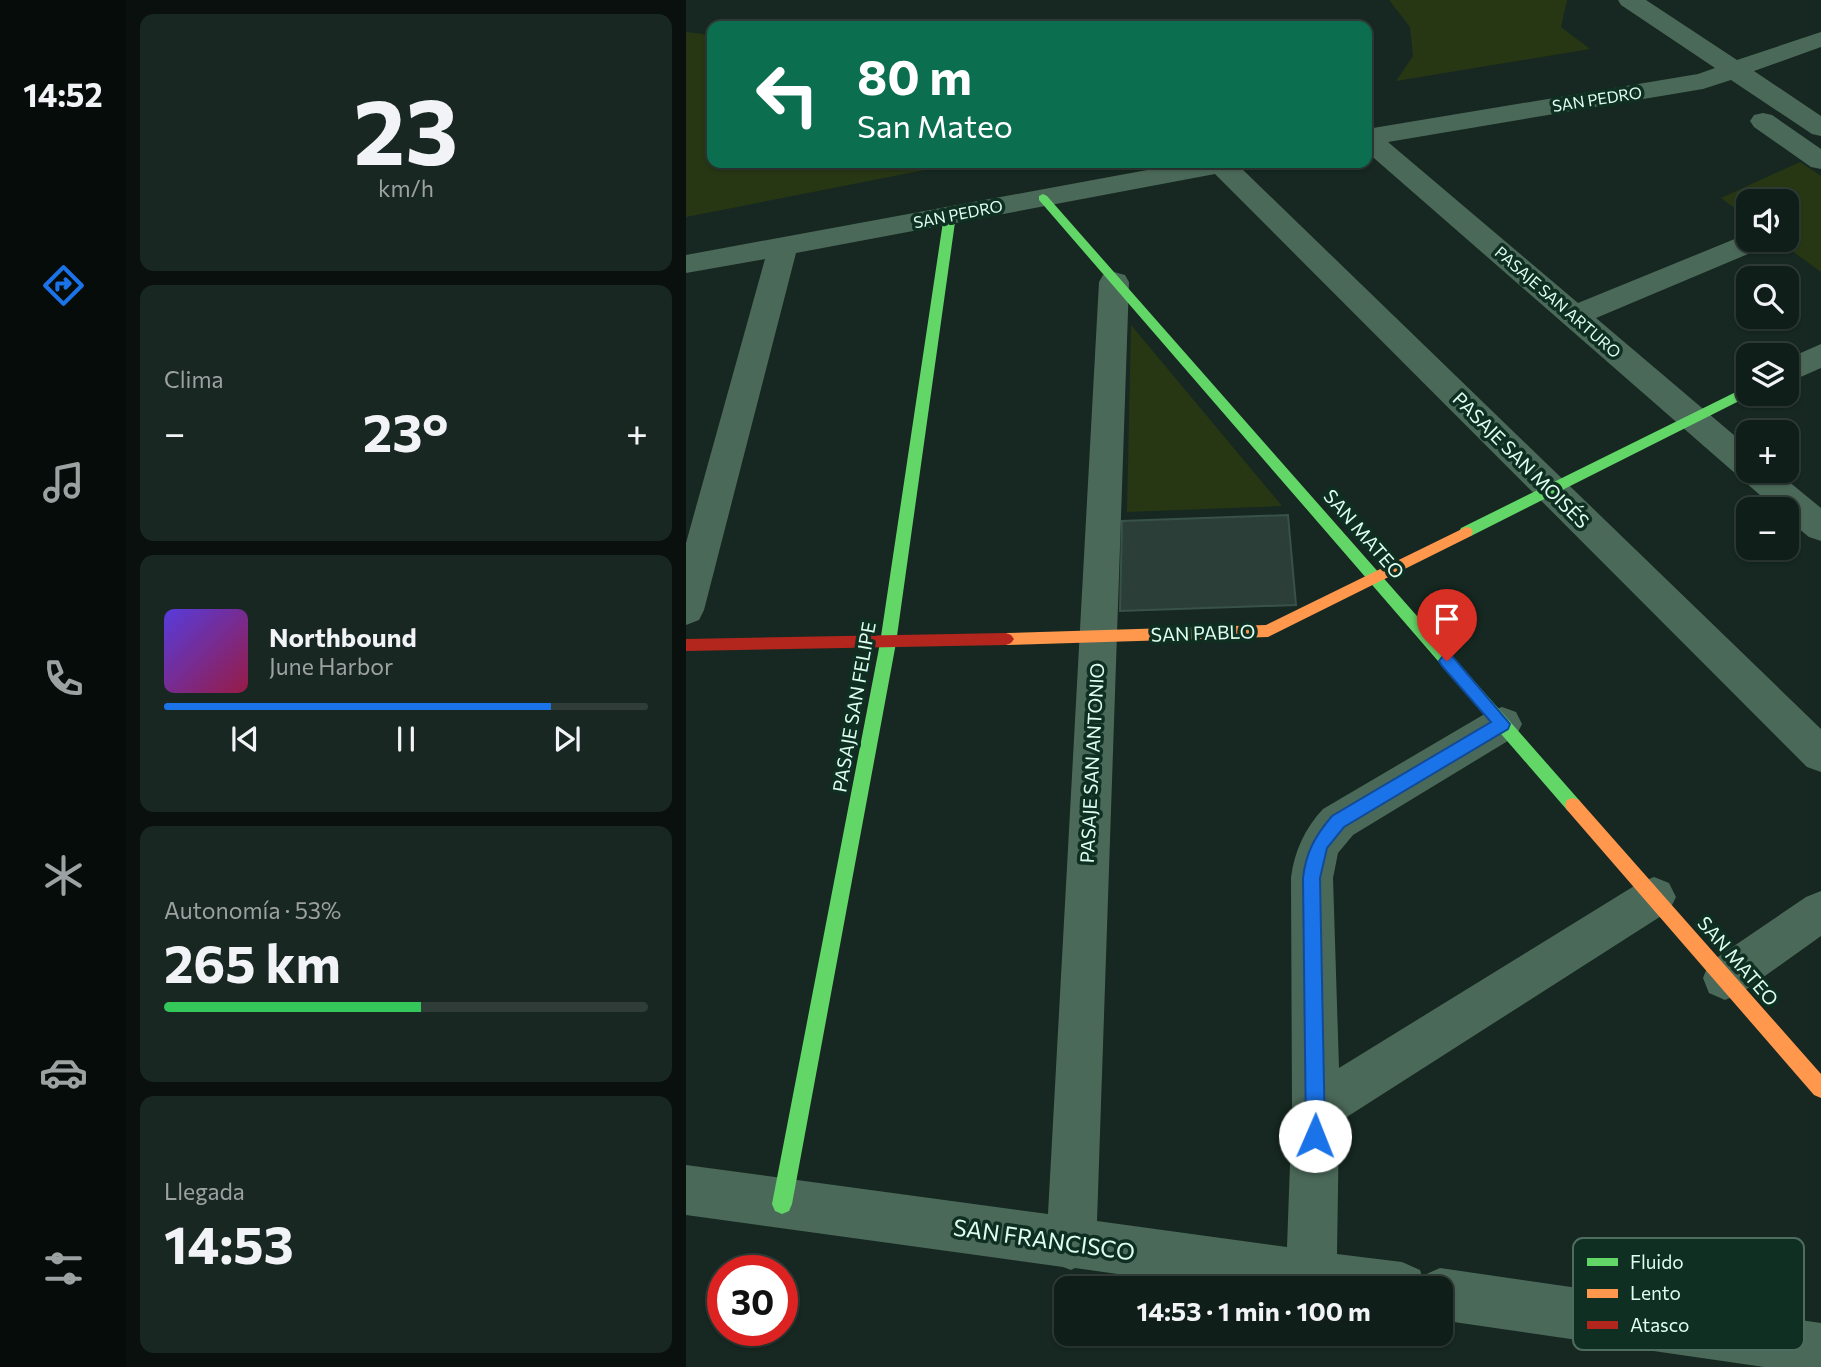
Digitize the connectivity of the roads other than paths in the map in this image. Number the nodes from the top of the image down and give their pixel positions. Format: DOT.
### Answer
graph roads {
  1 [pos="1630,0"];
  2 [pos="1821,39"];
  3 [pos="1727,90"];
  4 [pos="1821,128"];
  5 [pos="1372,137"];
  6 [pos="1372,142"];
  7 [pos="1821,160"];
  8 [pos="1204,168"];
  9 [pos="1229,168"];
  10 [pos="1043,198"];
  11 [pos="950,215"];
  12 [pos="783,246"];
  13 [pos="1736,248"];
  14 [pos="686,264"];
  15 [pos="1114,282"];
  16 [pos="1574,316"];
  17 [pos="1821,355"];
  18 [pos="1799,366"];
  19 [pos="1736,397"];
  20 [pos="1693,418"];
  21 [pos="1736,456"];
  22 [pos="1768,483"];
  23 [pos="1551,489"];
  24 [pos="1821,528"];
  25 [pos="1374,578"];
  26 [pos="686,610"];
  27 [pos="1098,637"];
  28 [pos="888,643"];
  29 [pos="686,645"];
  30 [pos="1502,724"];
  31 [pos="1821,755"];
  32 [pos="1654,897"];
  33 [pos="1821,911"];
  34 [pos="1725,978"];
  35 [pos="1821,1088"];
  36 [pos="1316,1109"];
  37 [pos="686,1190"];
  38 [pos="782,1204"];
  39 [pos="1071,1245"];
  40 [pos="1311,1275"];
  41 [pos="1318,1276"];
  42 [pos="1453,1296"];
  43 [pos="1573,1313"];
  1 -- 3 [label="street"];
  2 -- 3 [label="street, SAN PEDRO"];
  3 -- 4 [label="street"];
  3 -- 5 [label="street, SAN PEDRO"];
  3 -- 7 [label="street"];
  6 -- 16 [label="street, PASAJE SAN ARTURO"];
  8 -- 10 [label="street, SAN PEDRO"];
  9 -- 23 [label="street, PASAJE SAN MOISÉS"];
  10 -- 11 [label="street, SAN PEDRO"];
  10 -- 15 [label="street, SAN MATEO"];
  11 -- 12 [label="street, SAN PEDRO"];
  11 -- 28 [label="street, PASAJE SAN FELIPE"];
  12 -- 14 [label="street, SAN PEDRO"];
  12 -- 26 [label="street"];
  13 -- 16 [label="street"];
  15 -- 25 [label="street, SAN MATEO"];
  15 -- 27 [label="street, PASAJE SAN ANTONIO"];
  16 -- 20 [label="street, PASAJE SAN ARTURO"];
  17 -- 18 [label="street"];
  19 -- 20 [label="street, SAN PABLO"];
  20 -- 21 [label="street, PASAJE SAN ARTURO"];
  20 -- 23 [label="street, SAN PABLO"];
  22 -- 24 [label="street"];
  23 -- 25 [label="street, SAN PABLO"];
  23 -- 31 [label="street, PASAJE SAN MOISÉS"];
  25 -- 27 [label="street, SAN PABLO"];
  25 -- 30 [label="street, SAN MATEO"];
  27 -- 28 [label="street, SAN PABLO"];
  27 -- 39 [label="street, PASAJE SAN ANTONIO"];
  28 -- 29 [label="street, SAN PABLO"];
  28 -- 38 [label="street, PASAJE SAN FELIPE"];
  30 -- 32 [label="street, SAN MATEO"];
  30 -- 36 [label="street"];
  32 -- 34 [label="street, SAN MATEO"];
  32 -- 36 [label="street"];
  33 -- 34 [label="street"];
  34 -- 35 [label="street, SAN MATEO"];
  36 -- 40 [label="street"];
  37 -- 38 [label="street, SAN FRANCISCO"];
  38 -- 39 [label="street, SAN FRANCISCO"];
  39 -- 40 [label="street, SAN FRANCISCO"];
  40 -- 41 [label="street, SAN FRANCISCO"];
  42 -- 43 [label="street"];
}
